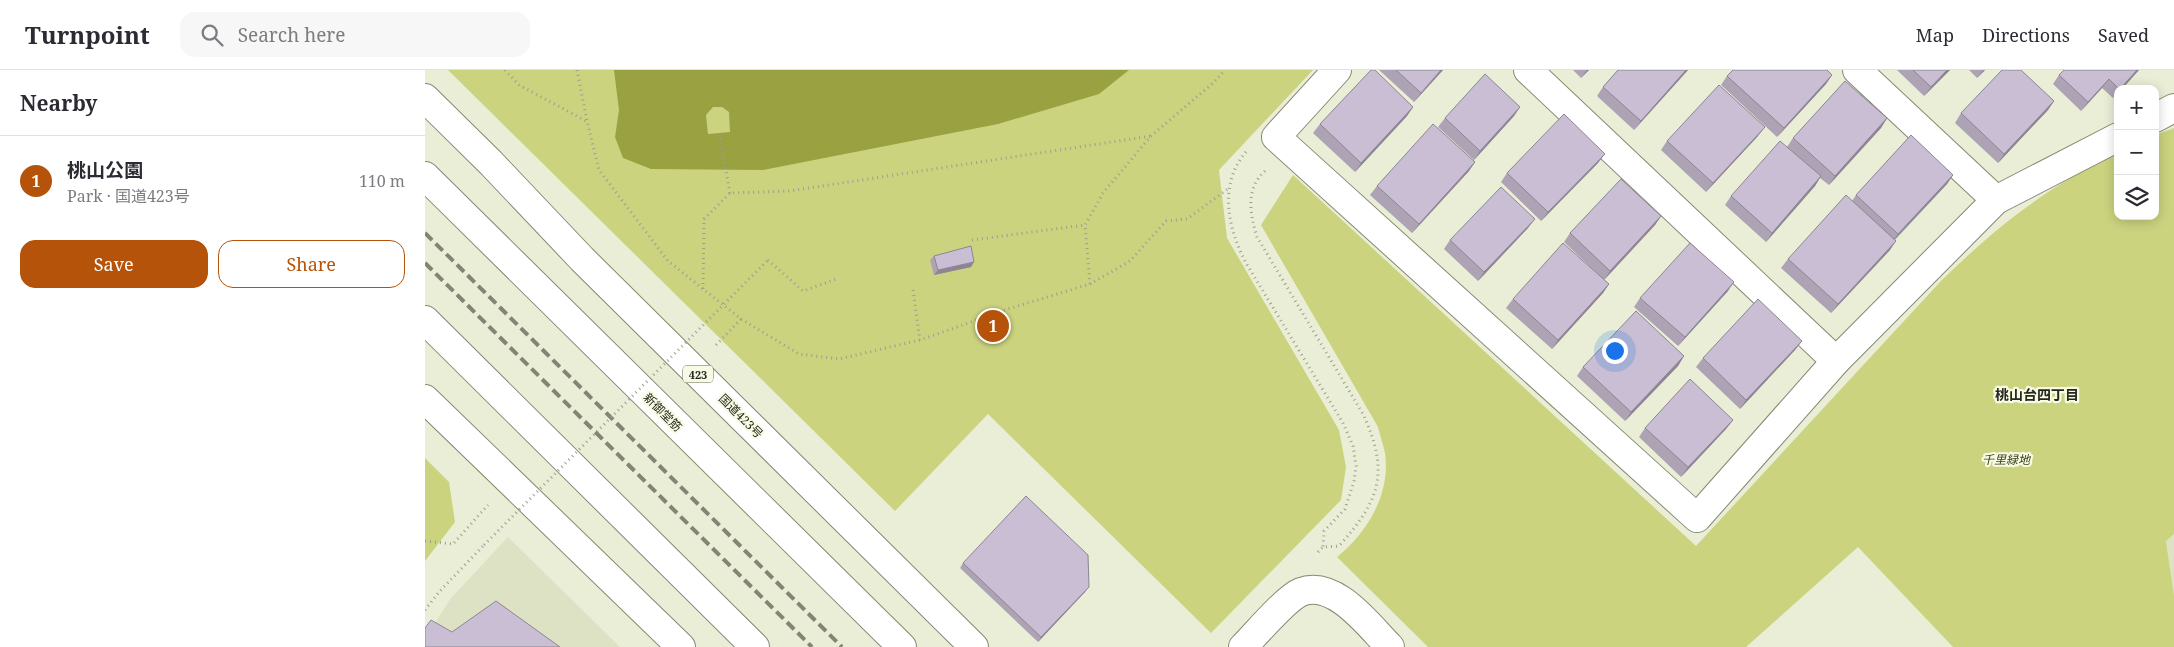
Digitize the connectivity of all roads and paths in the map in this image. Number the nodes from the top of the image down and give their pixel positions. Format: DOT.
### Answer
graph roads {
  1 [pos="505,70"];
  2 [pos="577,70"];
  3 [pos="1225,70"];
  4 [pos="1337,70"];
  5 [pos="1528,70"];
  6 [pos="1857,70"];
  7 [pos="425,98"];
  8 [pos="2174,108"];
  9 [pos="2159,116"];
  10 [pos="587,121"];
  11 [pos="719,133"];
  12 [pos="1151,136"];
  13 [pos="2114,139"];
  14 [pos="1272,142"];
  15 [pos="425,176"];
  16 [pos="1229,188"];
  17 [pos="730,193"];
  18 [pos="1995,200"];
  19 [pos="1085,225"];
  20 [pos="972,240"];
  21 [pos="839,278"];
  22 [pos="1090,284"];
  23 [pos="703,289"];
  24 [pos="913,290"];
  25 [pos="741,319"];
  26 [pos="425,320"];
  27 [pos="920,340"];
  28 [pos="714,347"];
  29 [pos="1836,361"];
  30 [pos="425,398"];
  31 [pos="493,499"];
  32 [pos="425,541"];
  33 [pos="1323,546"];
  34 [pos="1316,554"];
  35 [pos="887,560"];
  36 [pos="425,610"];
  37 [pos="681,647"];
  38 [pos="755,647"];
  39 [pos="902,647"];
  40 [pos="956,647"];
  41 [pos="974,647"];
  42 [pos="1243,647"];
  43 [pos="1390,647"];
  1 -- 10 [label="path"];
  2 -- 10 [label="path"];
  3 -- 12 [label="path"];
  4 -- 14 [label="main road"];
  5 -- 29 [label="main road"];
  6 -- 18 [label="main road"];
  7 -- 35 [label="main road, 国道423号 / 423"];
  8 -- 9 [label="main road"];
  10 -- 23 [label="path"];
  11 -- 17 [label="path"];
  12 -- 17 [label="path"];
  12 -- 19 [label="path"];
  13 -- 18 [label="main road"];
  14 -- 16 [label="path"];
  14 -- 29 [label="main road"];
  14 -- 33 [label="path"];
  15 -- 39 [label="main road, 新御堂筋"];
  16 -- 22 [label="path"];
  16 -- 33 [label="path"];
  17 -- 23 [label="path"];
  18 -- 29 [label="main road"];
  19 -- 20 [label="path"];
  19 -- 22 [label="path"];
  21 -- 36 [label="path, bridge"];
  22 -- 27 [label="path"];
  23 -- 25 [label="path"];
  24 -- 27 [label="path"];
  25 -- 27 [label="path"];
  25 -- 28 [label="path"];
  26 -- 38 [label="main road"];
  30 -- 37 [label="main road"];
  31 -- 32 [label="path"];
  33 -- 34 [label="path"];
  35 -- 40 [label="main road"];
  35 -- 41 [label="main road, 国道423号 / 423"];
  42 -- 43 [label="main road"];
}
